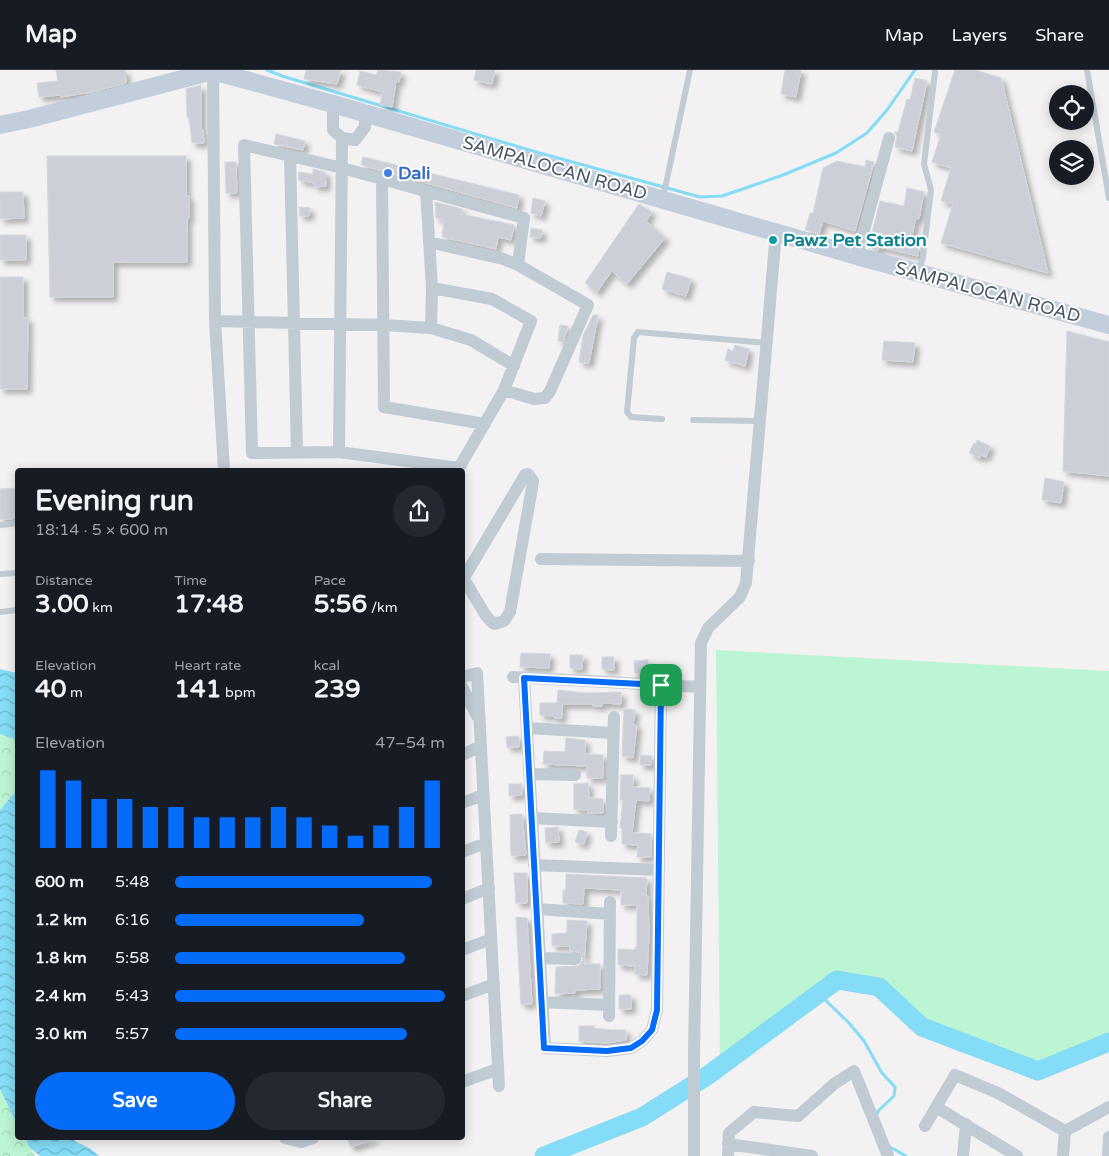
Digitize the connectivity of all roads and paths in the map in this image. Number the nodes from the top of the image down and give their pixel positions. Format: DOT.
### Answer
graph roads {
  1 [pos="690,70"];
  2 [pos="1086,70"];
  3 [pos="213,71"];
  4 [pos="935,72"];
  5 [pos="333,104"];
  6 [pos="365,114"];
  7 [pos="0,125"];
  8 [pos="342,138"];
  9 [pos="889,138"];
  10 [pos="290,156"];
  11 [pos="342,168"];
  12 [pos="382,179"];
  13 [pos="426,191"];
  14 [pos="1109,198"];
  15 [pos="662,199"];
  16 [pos="776,232"];
  17 [pos="429,242"];
  18 [pos="858,256"];
  19 [pos="518,265"];
  20 [pos="918,272"];
  21 [pos="432,288"];
  22 [pos="215,321"];
  23 [pos="248,322"];
  24 [pos="294,323"];
  25 [pos="340,325"];
  26 [pos="384,325"];
  27 [pos="1109,325"];
  28 [pos="431,328"];
  29 [pos="767,343"];
  30 [pos="514,366"];
  31 [pos="504,390"];
  32 [pos="662,419"];
  33 [pos="694,420"];
  34 [pos="760,422"];
  35 [pos="485,424"];
  36 [pos="297,452"];
  37 [pos="338,452"];
  38 [pos="224,468"];
  39 [pos="15,523"];
  40 [pos="0,525"];
  41 [pos="541,559"];
  42 [pos="749,561"];
  43 [pos="15,573"];
  44 [pos="0,574"];
  45 [pos="465,577"];
  46 [pos="465,583"];
  47 [pos="15,610"];
  48 [pos="0,612"];
  49 [pos="465,676"];
  50 [pos="661,685"];
  51 [pos="700,687"];
  52 [pos="465,693"];
  53 [pos="614,717"];
  54 [pos="479,720"];
  55 [pos="526,728"];
  56 [pos="613,733"];
  57 [pos="481,746"];
  58 [pos="465,754"];
  59 [pos="529,774"];
  60 [pos="575,775"];
  61 [pos="483,794"];
  62 [pos="465,802"];
  63 [pos="532,818"];
  64 [pos="612,822"];
  65 [pos="612,836"];
  66 [pos="486,843"];
  67 [pos="465,851"];
  68 [pos="534,865"];
  69 [pos="658,870"];
  70 [pos="489,888"];
  71 [pos="465,898"];
  72 [pos="537,909"];
  73 [pos="491,939"];
  74 [pos="465,949"];
  75 [pos="540,958"];
  76 [pos="575,959"];
  77 [pos="494,984"];
  78 [pos="465,995"];
  79 [pos="542,1002"];
  80 [pos="498,1069"];
  81 [pos="465,1081"];
  82 [pos="499,1086"];
  83 [pos="1109,1106"];
  84 [pos="936,1107"];
  85 [pos="966,1124"];
  86 [pos="924,1126"];
  87 [pos="1065,1131"];
  88 [pos="1109,1137"];
  89 [pos="293,1140"];
  90 [pos="307,1140"];
  91 [pos="728,1150"];
  92 [pos="694,1156"];
  93 [pos="812,1156"];
  94 [pos="888,1156"];
  95 [pos="963,1156"];
  96 [pos="1017,1156"];
  97 [pos="1063,1156"];
  98 [pos="1108,1156"];
  1 -- 15 [label="lane"];
  2 -- 14 [label="lane"];
  3 -- 5 [label="main road, SAMPALOCAN ROAD"];
  3 -- 7 [label="main road, SAMPALOCAN ROAD"];
  3 -- 22 [label="street"];
  4 -- 20 [label="lane"];
  5 -- 6 [label="main road, SAMPALOCAN ROAD"];
  5 -- 8 [label="street"];
  6 -- 8 [label="street"];
  6 -- 15 [label="main road, SAMPALOCAN ROAD"];
  8 -- 11 [label="street"];
  9 -- 18 [label="street"];
  10 -- 11 [label="street"];
  10 -- 23 [label="street"];
  10 -- 24 [label="street"];
  11 -- 12 [label="street"];
  11 -- 25 [label="street"];
  12 -- 13 [label="street"];
  12 -- 26 [label="street"];
  13 -- 17 [label="street"];
  13 -- 19 [label="street"];
  15 -- 16 [label="main road, SAMPALOCAN ROAD"];
  16 -- 18 [label="main road, SAMPALOCAN ROAD"];
  16 -- 29 [label="street"];
  17 -- 19 [label="street"];
  17 -- 21 [label="street"];
  18 -- 20 [label="main road, SAMPALOCAN ROAD"];
  19 -- 31 [label="street"];
  20 -- 27 [label="main road, SAMPALOCAN ROAD"];
  21 -- 28 [label="street"];
  21 -- 30 [label="street"];
  22 -- 23 [label="street"];
  22 -- 38 [label="street"];
  23 -- 24 [label="street"];
  23 -- 36 [label="street"];
  24 -- 25 [label="street"];
  24 -- 36 [label="street"];
  25 -- 26 [label="street"];
  25 -- 37 [label="street"];
  26 -- 28 [label="street"];
  26 -- 35 [label="street"];
  28 -- 30 [label="street"];
  29 -- 32 [label="lane"];
  29 -- 34 [label="street"];
  30 -- 31 [label="street"];
  31 -- 35 [label="street"];
  33 -- 34 [label="lane"];
  34 -- 42 [label="street"];
  35 -- 37 [label="street"];
  36 -- 37 [label="street"];
  39 -- 40 [label="lane"];
  41 -- 42 [label="street"];
  42 -- 51 [label="street"];
  43 -- 44 [label="lane"];
  45 -- 46 [label="street"];
  47 -- 48 [label="lane"];
  49 -- 54 [label="street"];
  50 -- 51 [label="street"];
  50 -- 55 [label="street"];
  50 -- 69 [label="street"];
  51 -- 92 [label="street"];
  52 -- 54 [label="street"];
  53 -- 56 [label="street"];
  54 -- 57 [label="street"];
  55 -- 56 [label="street"];
  55 -- 59 [label="street"];
  56 -- 64 [label="street"];
  57 -- 58 [label="street"];
  57 -- 61 [label="street"];
  59 -- 60 [label="street"];
  59 -- 63 [label="street"];
  61 -- 62 [label="street"];
  61 -- 66 [label="street"];
  63 -- 64 [label="street"];
  63 -- 68 [label="street"];
  64 -- 65 [label="street"];
  66 -- 67 [label="street"];
  66 -- 70 [label="street"];
  68 -- 69 [label="street"];
  68 -- 72 [label="street"];
  69 -- 79 [label="street"];
  70 -- 71 [label="street"];
  70 -- 73 [label="street"];
  72 -- 75 [label="street"];
  72 -- 79 [label="street"];
  73 -- 74 [label="street"];
  73 -- 77 [label="street"];
  75 -- 76 [label="street"];
  75 -- 79 [label="street"];
  77 -- 78 [label="street"];
  77 -- 80 [label="street"];
  80 -- 81 [label="street"];
  80 -- 82 [label="street"];
  83 -- 87 [label="street"];
  84 -- 85 [label="street"];
  84 -- 86 [label="street"];
  84 -- 87 [label="street"];
  85 -- 95 [label="street"];
  85 -- 96 [label="street"];
  87 -- 97 [label="street"];
  88 -- 98 [label="street"];
  89 -- 90 [label="street"];
  91 -- 93 [label="street"];
  91 -- 94 [label="street"];
}
